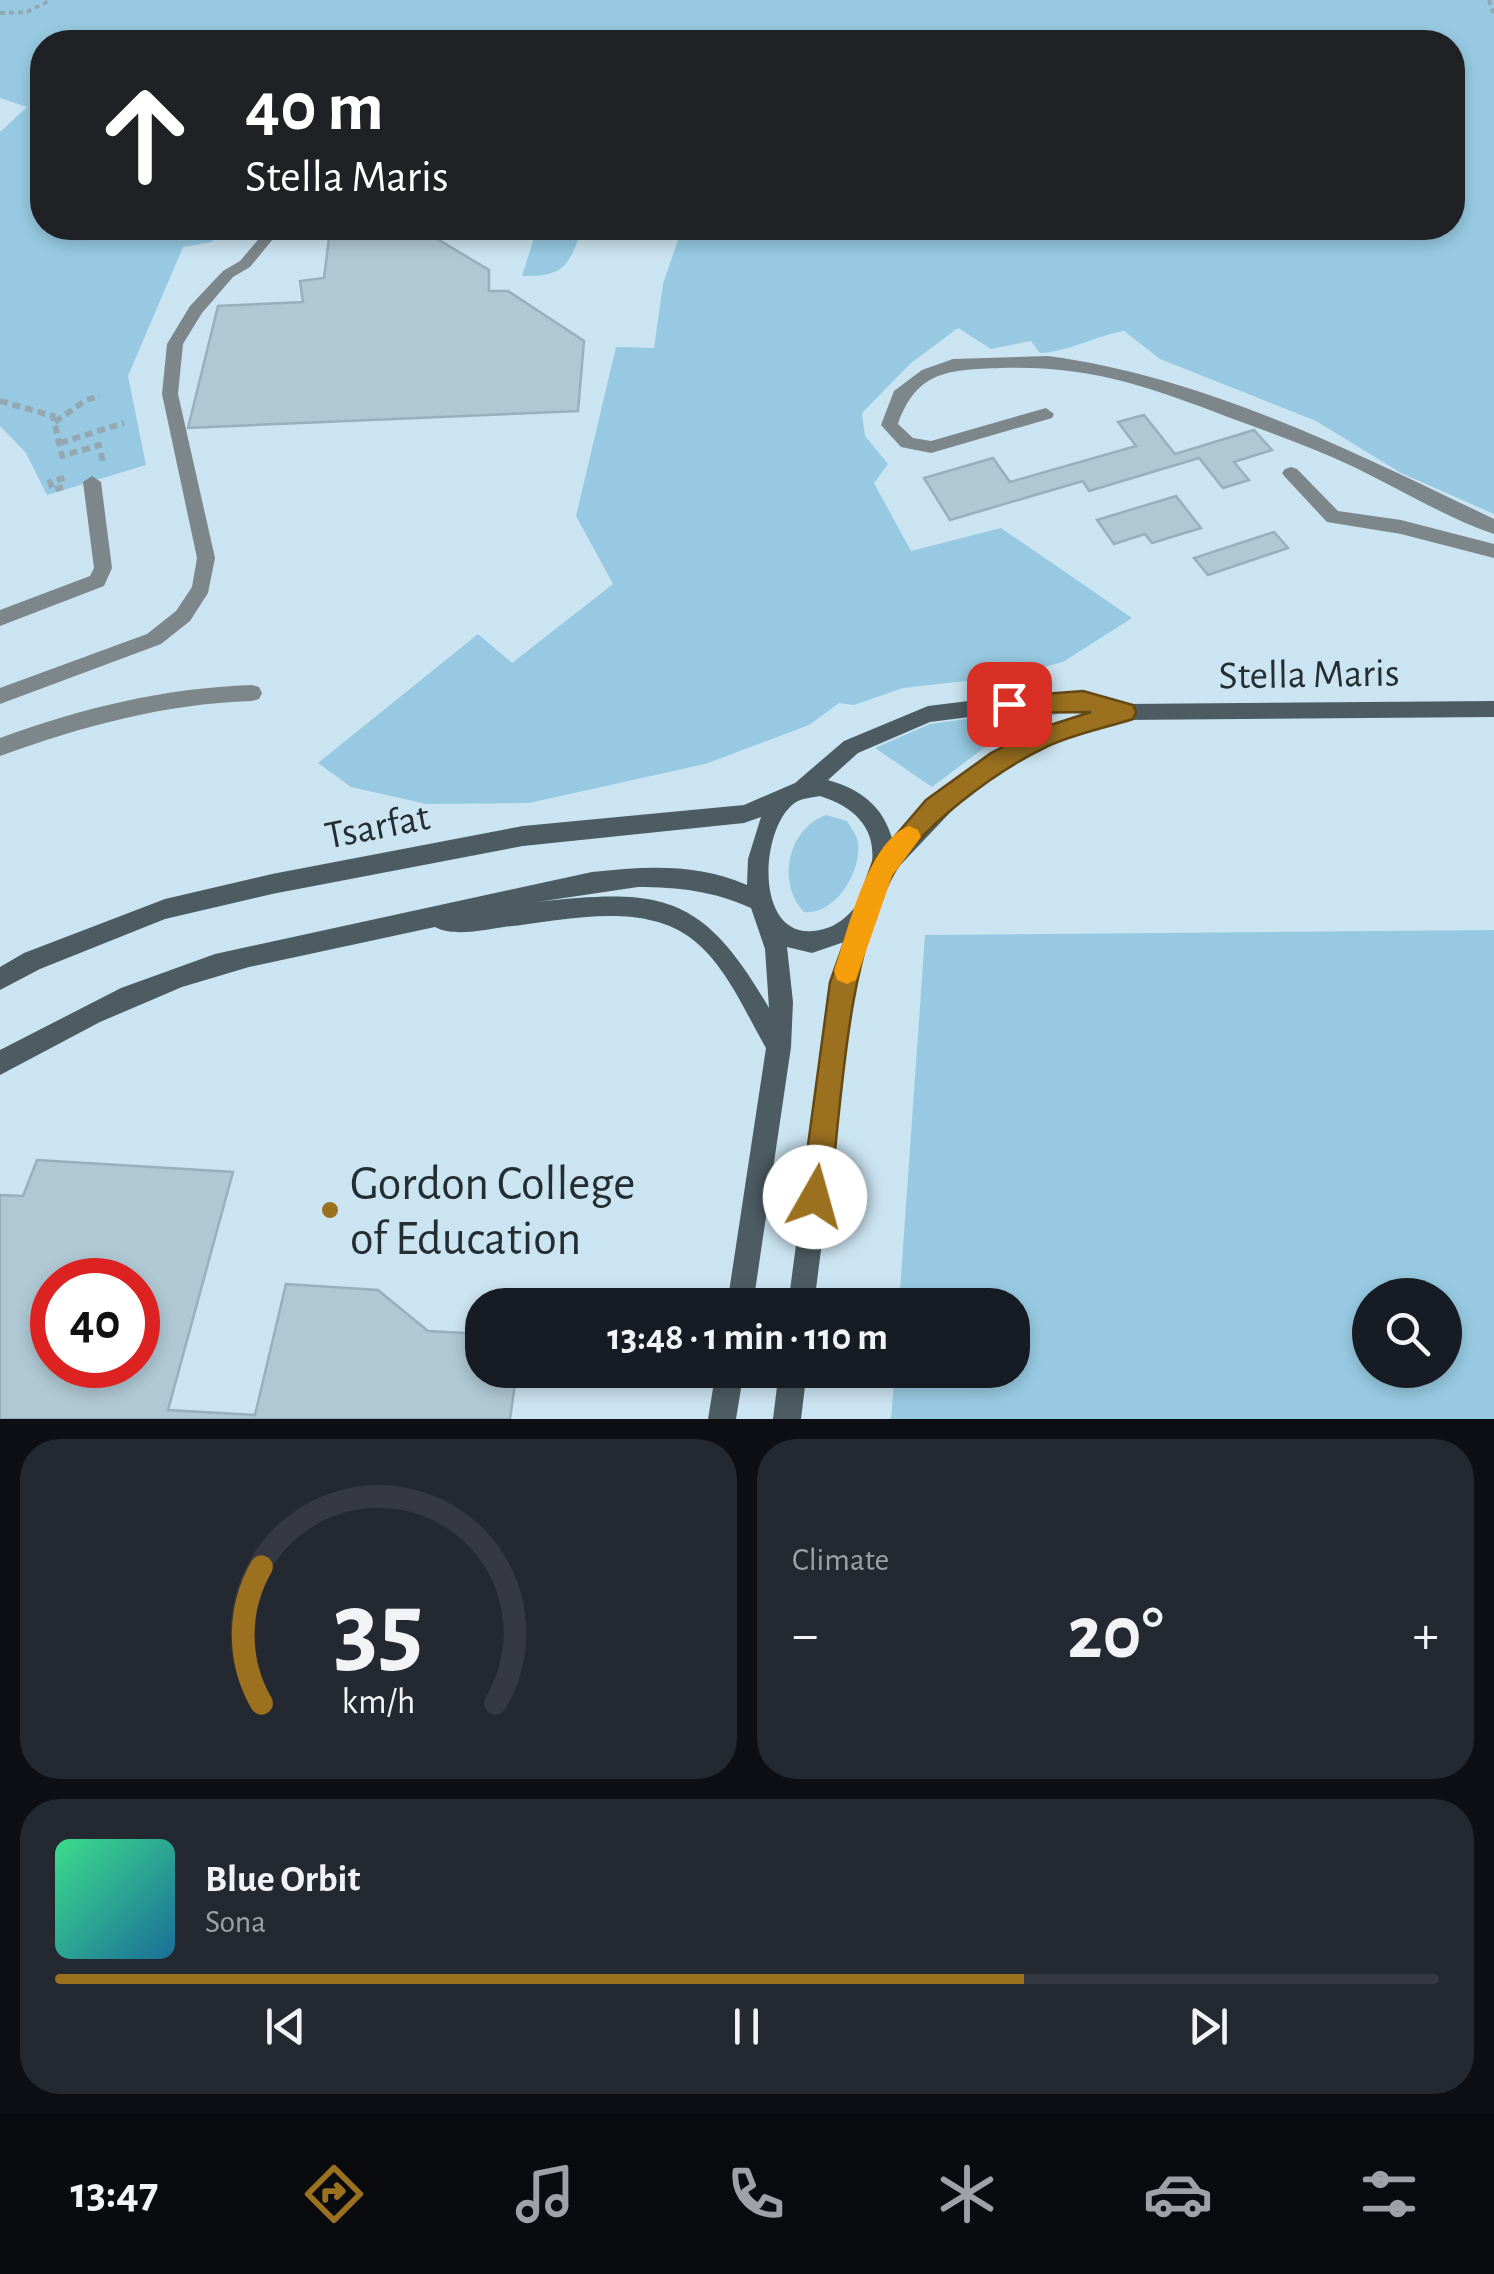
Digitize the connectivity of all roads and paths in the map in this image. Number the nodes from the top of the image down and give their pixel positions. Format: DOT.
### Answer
graph roads {
  1 [pos="51,0"];
  2 [pos="1488,0"];
  3 [pos="0,12"];
  4 [pos="1494,15"];
  5 [pos="265,240"];
  6 [pos="100,396"];
  7 [pos="0,401"];
  8 [pos="1046,414"];
  9 [pos="55,422"];
  10 [pos="124,423"];
  11 [pos="60,443"];
  12 [pos="90,448"];
  13 [pos="1291,473"];
  14 [pos="92,482"];
  15 [pos="1494,527"];
  16 [pos="1494,551"];
  17 [pos="0,618"];
  18 [pos="252,693"];
  19 [pos="0,696"];
  20 [pos="1494,708"];
  21 [pos="1125,712"];
  22 [pos="0,747"];
  23 [pos="793,795"];
  24 [pos="882,870"];
  25 [pos="873,898"];
  26 [pos="765,912"];
  27 [pos="423,920"];
  28 [pos="0,979"];
  29 [pos="779,1047"];
  30 [pos="0,1063"];
  31 [pos="743,1288"];
  32 [pos="804,1288"];
  33 [pos="727,1388"];
  34 [pos="791,1388"];
  35 [pos="722,1419"];
  36 [pos="787,1419"];
  1 -- 3 [label="path"];
  2 -- 4 [label="path"];
  5 -- 19 [label="street"];
  6 -- 9 [label="path"];
  7 -- 9 [label="path"];
  8 -- 15 [label="street"];
  9 -- 11 [label="path"];
  10 -- 11 [label="path"];
  11 -- 12 [label="path"];
  13 -- 16 [label="street"];
  14 -- 17 [label="street"];
  18 -- 22 [label="street"];
  20 -- 21 [label="street, Stella Maris"];
  21 -- 23 [label="street, Stella Maris"];
  21 -- 24 [label="street, Stella Maris"];
  23 -- 24 [label="street"];
  23 -- 26 [label="street"];
  23 -- 28 [label="street, Tsarfat"];
  24 -- 25 [label="street"];
  25 -- 26 [label="street"];
  25 -- 32 [label="street"];
  26 -- 27 [label="street"];
  26 -- 29 [label="street"];
  27 -- 29 [label="street"];
  27 -- 30 [label="street"];
  29 -- 31 [label="street"];
  33 -- 35 [label="street"];
  34 -- 36 [label="street"];
}
